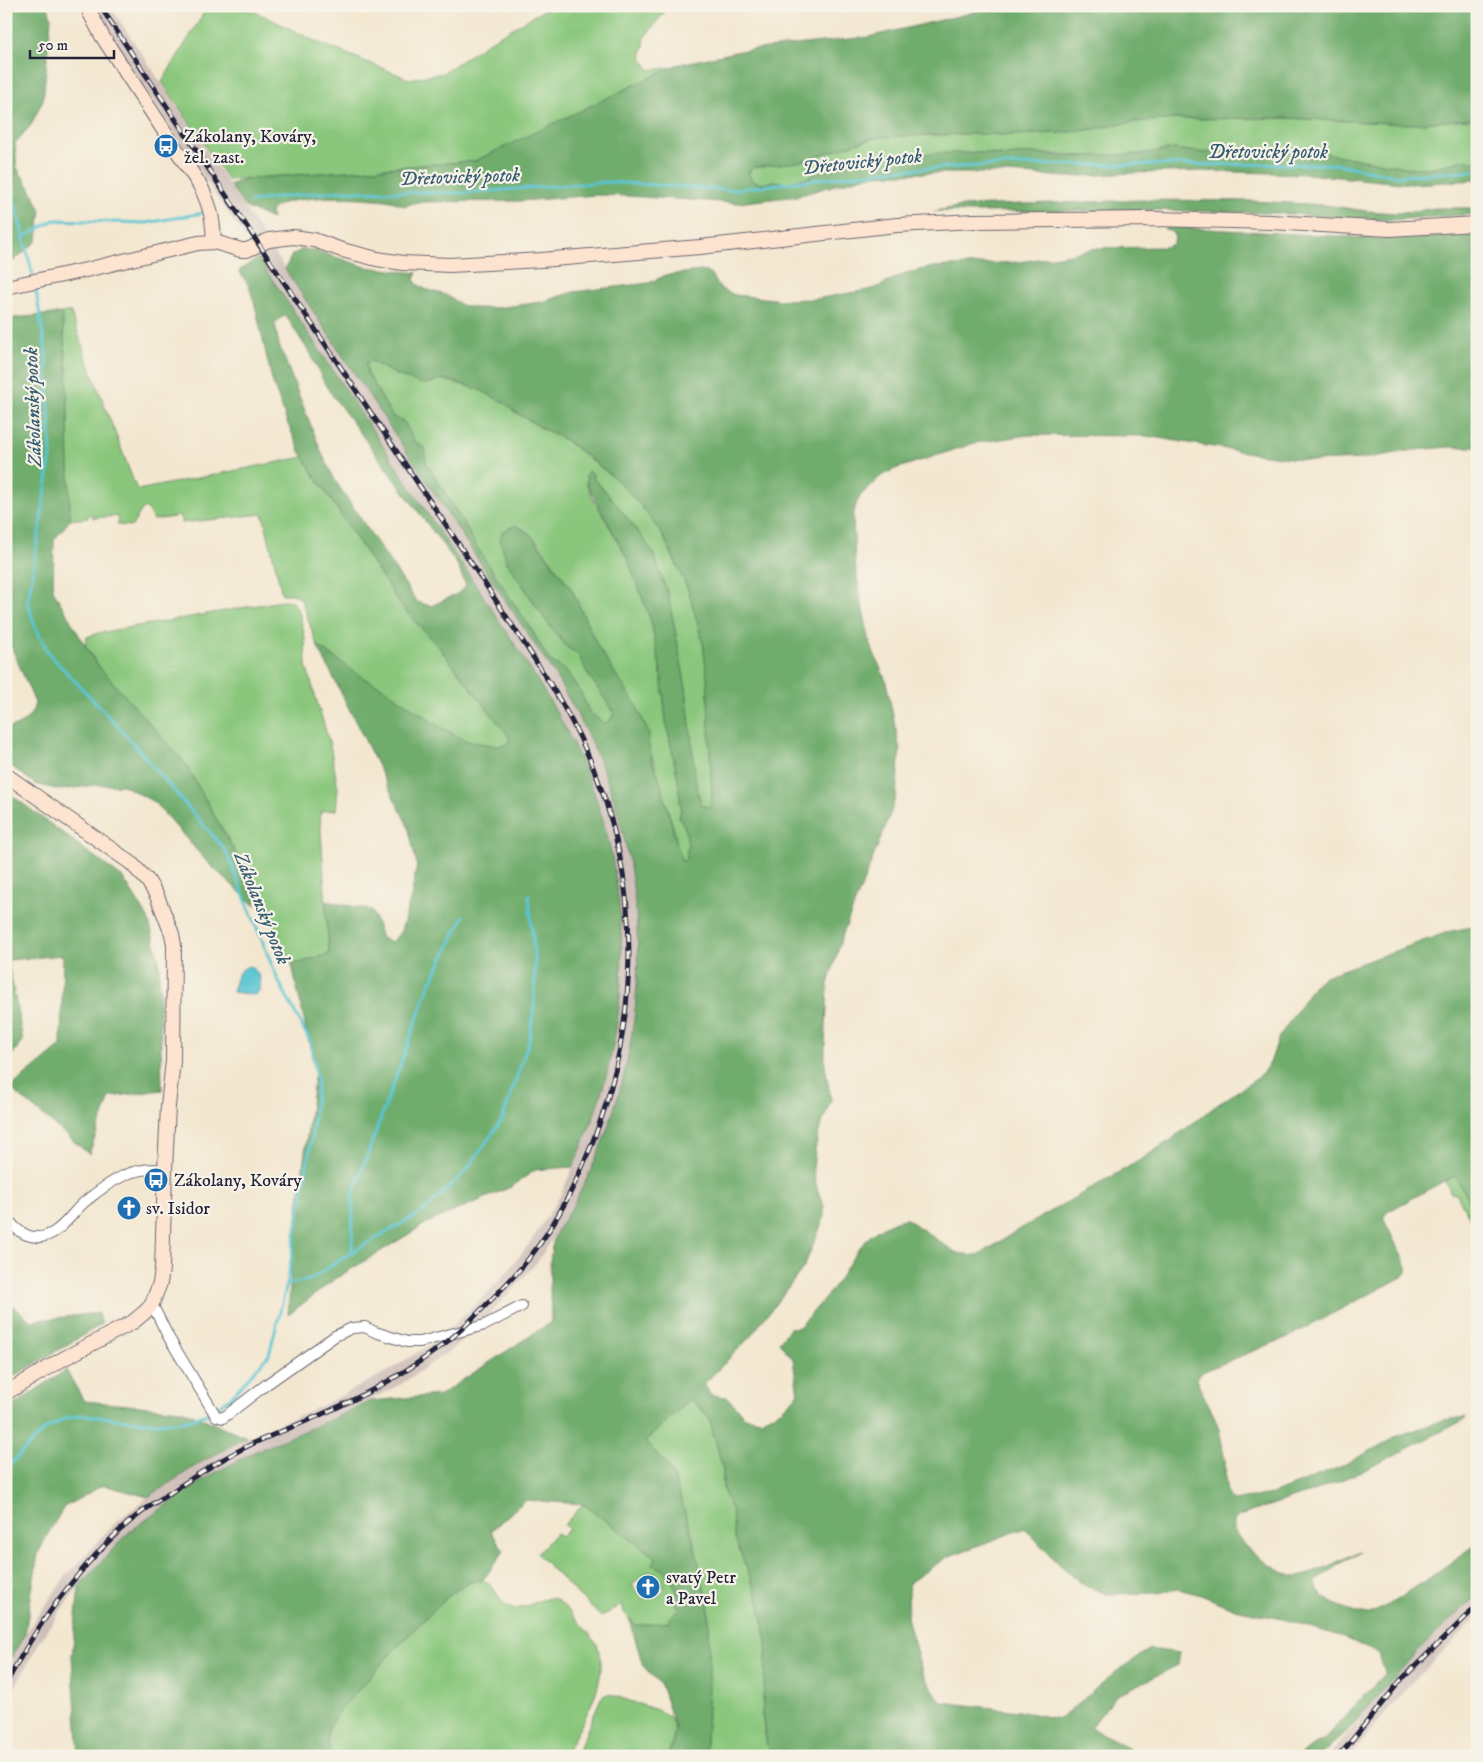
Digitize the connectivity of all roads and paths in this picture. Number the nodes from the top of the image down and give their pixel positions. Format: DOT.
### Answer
graph roads {
  1 [pos="88,6"];
  2 [pos="1477,224"];
  3 [pos="214,242"];
  4 [pos="6,287"];
  5 [pos="6,775"];
  6 [pos="164,1169"];
  7 [pos="6,1215"];
  8 [pos="152,1304"];
  9 [pos="522,1306"];
  10 [pos="6,1393"];
  1 -- 3 [label="main road"];
  2 -- 3 [label="main road"];
  3 -- 4 [label="main road"];
  5 -- 6 [label="main road"];
  6 -- 7 [label="street"];
  6 -- 8 [label="main road"];
  8 -- 9 [label="street"];
  8 -- 10 [label="main road"];
}
